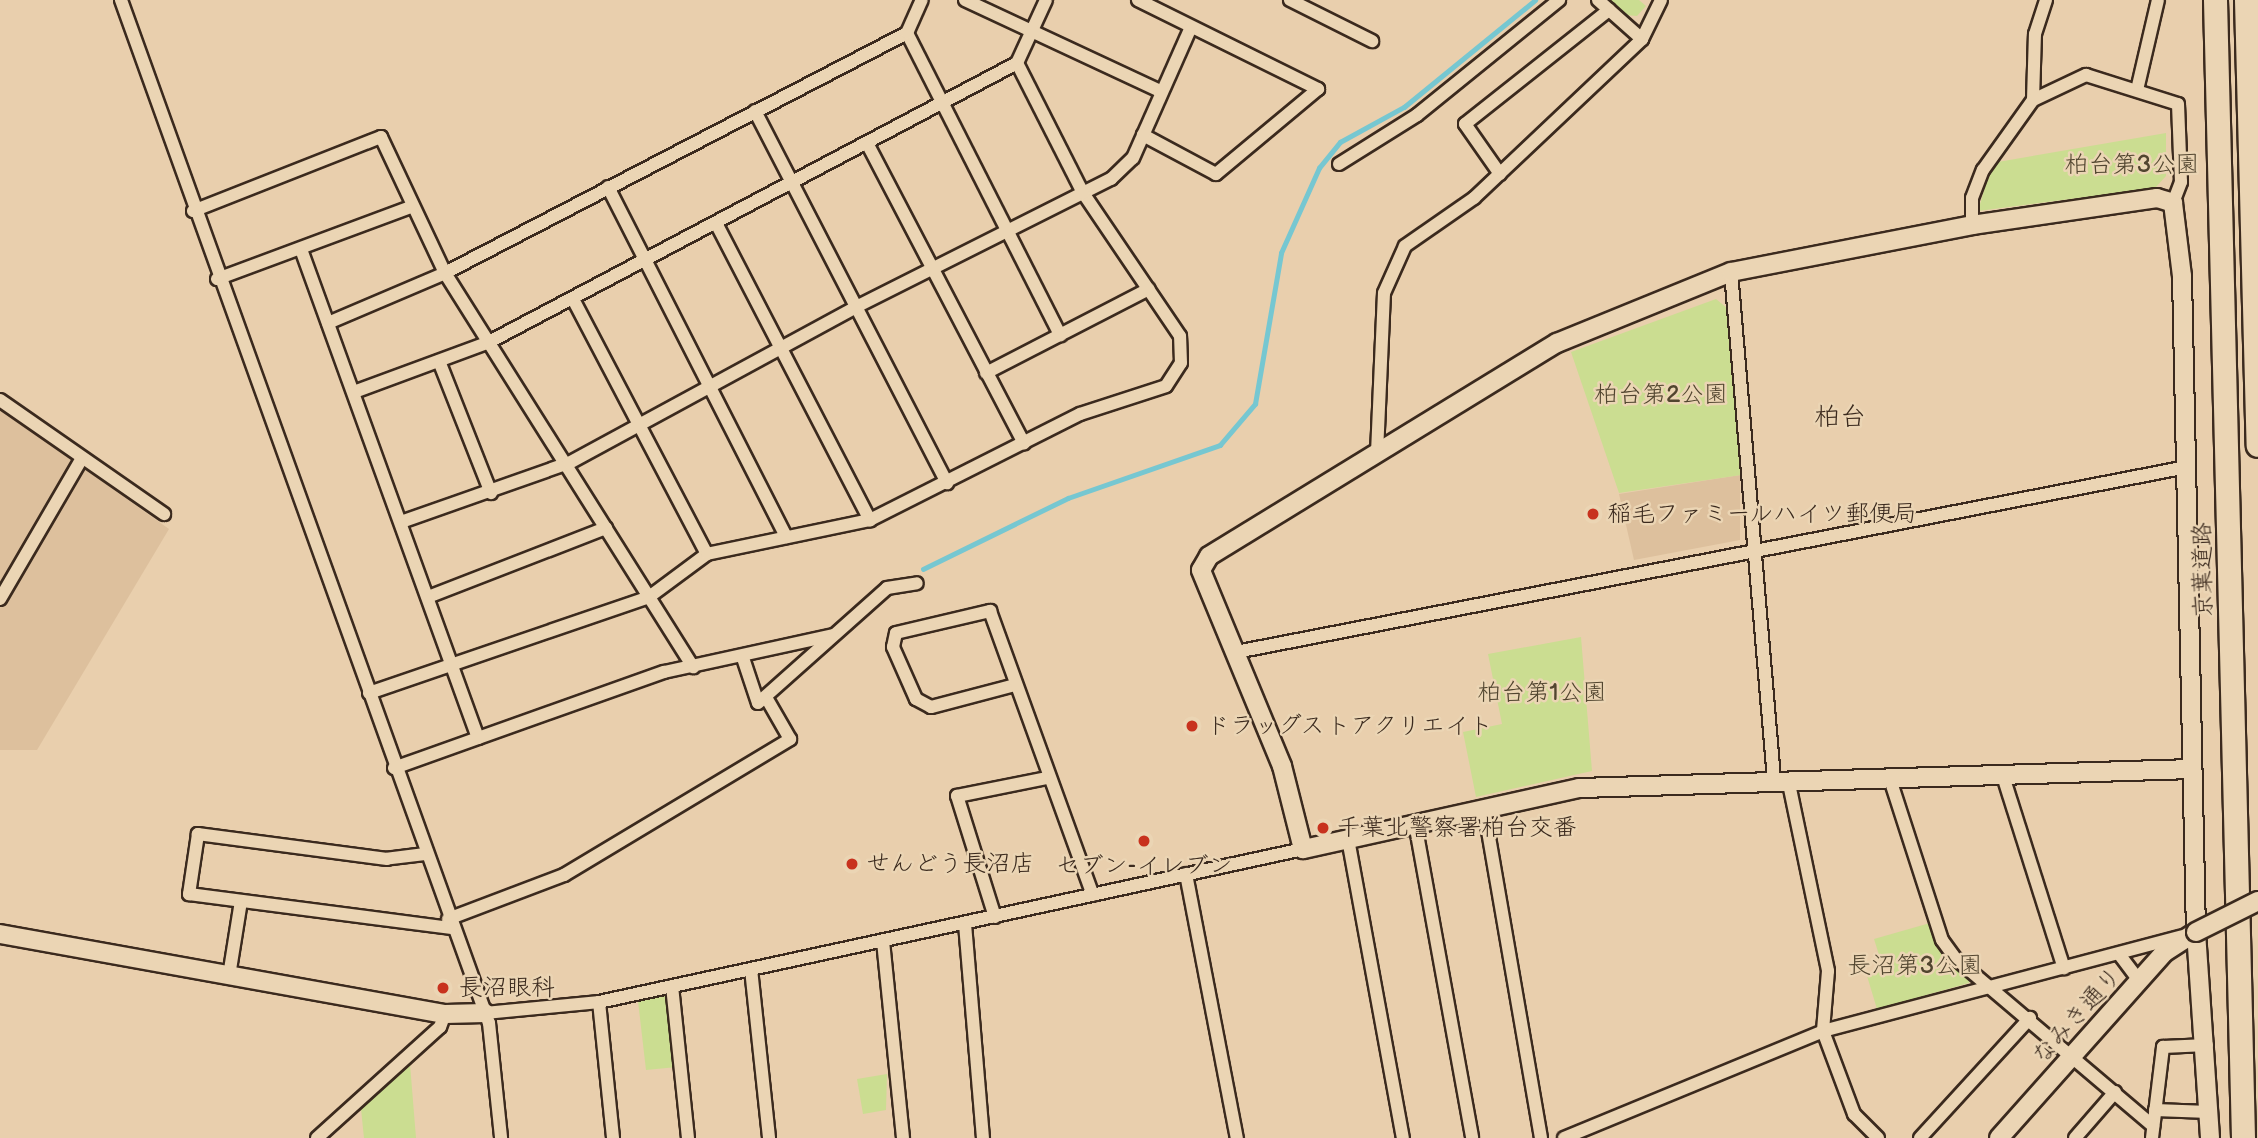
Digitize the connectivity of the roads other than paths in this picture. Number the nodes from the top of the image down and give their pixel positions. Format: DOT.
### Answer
graph roads {
  1 [pos="121,0"];
  2 [pos="922,0"];
  3 [pos="965,0"];
  4 [pos="1046,0"];
  5 [pos="1138,0"];
  6 [pos="1290,0"];
  7 [pos="1559,0"];
  8 [pos="1598,0"];
  9 [pos="1661,0"];
  10 [pos="2046,0"];
  11 [pos="2215,0"];
  12 [pos="2246,0"];
  13 [pos="2162,1"];
  14 [pos="1609,10"];
  15 [pos="1191,27"];
  16 [pos="906,33"];
  17 [pos="1031,33"];
  18 [pos="1642,39"];
  19 [pos="1372,41"];
  20 [pos="1017,62"];
  21 [pos="2137,90"];
  22 [pos="1162,92"];
  23 [pos="2033,100"];
  24 [pos="942,102"];
  25 [pos="755,111"];
  26 [pos="1143,135"];
  27 [pos="867,143"];
  28 [pos="1339,164"];
  29 [pos="1500,174"];
  30 [pos="789,183"];
  31 [pos="608,187"];
  32 [pos="1083,193"];
  33 [pos="2173,203"];
  34 [pos="411,207"];
  35 [pos="193,211"];
  36 [pos="716,223"];
  37 [pos="1972,225"];
  38 [pos="1008,232"];
  39 [pos="302,252"];
  40 [pos="646,261"];
  41 [pos="934,271"];
  42 [pos="1731,272"];
  43 [pos="445,273"];
  44 [pos="217,279"];
  45 [pos="1149,289"];
  46 [pos="573,299"];
  47 [pos="854,308"];
  48 [pos="328,323"];
  49 [pos="1060,335"];
  50 [pos="489,342"];
  51 [pos="785,349"];
  52 [pos="439,361"];
  53 [pos="986,373"];
  54 [pos="712,387"];
  55 [pos="354,392"];
  56 [pos="0,400"];
  57 [pos="638,425"];
  58 [pos="1024,443"];
  59 [pos="2258,445"];
  60 [pos="1377,453"];
  61 [pos="82,458"];
  62 [pos="569,463"];
  63 [pos="2182,468"];
  64 [pos="947,483"];
  65 [pos="491,492"];
  66 [pos="164,514"];
  67 [pos="870,520"];
  68 [pos="401,522"];
  69 [pos="606,527"];
  70 [pos="786,537"];
  71 [pos="707,554"];
  72 [pos="1757,554"];
  73 [pos="917,583"];
  74 [pos="428,597"];
  75 [pos="649,597"];
  76 [pos="0,599"];
  77 [pos="833,635"];
  78 [pos="1236,652"];
  79 [pos="743,657"];
  80 [pos="693,667"];
  81 [pos="452,669"];
  82 [pos="1015,685"];
  83 [pos="369,693"];
  84 [pos="767,699"];
  85 [pos="478,738"];
  86 [pos="394,768"];
  87 [pos="2192,769"];
  88 [pos="2003,773"];
  89 [pos="1889,776"];
  90 [pos="1046,778"];
  91 [pos="1781,779"];
  92 [pos="1484,808"];
  93 [pos="1415,823"];
  94 [pos="1348,839"];
  95 [pos="1303,849"];
  96 [pos="425,854"];
  97 [pos="1186,874"];
  98 [pos="1093,895"];
  99 [pos="241,901"];
  100 [pos="2258,901"];
  101 [pos="995,917"];
  102 [pos="450,923"];
  103 [pos="965,924"];
  104 [pos="2196,932"];
  105 [pos="0,934"];
  106 [pos="883,942"];
  107 [pos="2119,954"];
  108 [pos="2064,968"];
  109 [pos="751,969"];
  110 [pos="229,975"];
  111 [pos="2140,982"];
  112 [pos="672,986"];
  113 [pos="1993,986"];
  114 [pos="599,1002"];
  115 [pos="485,1013"];
  116 [pos="445,1014"];
  117 [pos="2030,1018"];
  118 [pos="1823,1031"];
  119 [pos="2207,1045"];
  120 [pos="2074,1057"];
  121 [pos="2115,1092"];
  122 [pos="2155,1110"];
  123 [pos="2208,1112"];
  124 [pos="2153,1132"];
  125 [pos="317,1138"];
  126 [pos="500,1138"];
  127 [pos="613,1138"];
  128 [pos="688,1138"];
  129 [pos="769,1138"];
  130 [pos="903,1138"];
  131 [pos="983,1138"];
  132 [pos="1237,1138"];
  133 [pos="1402,1138"];
  134 [pos="1472,1138"];
  135 [pos="1541,1138"];
  136 [pos="1564,1138"];
  137 [pos="1878,1138"];
  138 [pos="1920,1138"];
  139 [pos="1999,1138"];
  140 [pos="2075,1138"];
  141 [pos="2210,1138"];
  142 [pos="2243,1138"];
  1 -- 35 [label="street"];
  2 -- 16 [label="street"];
  3 -- 17 [label="street"];
  4 -- 17 [label="street"];
  5 -- 15 [label="street"];
  6 -- 19 [label="street"];
  7 -- 28 [label="street"];
  8 -- 14 [label="street"];
  9 -- 18 [label="street"];
  10 -- 23 [label="street"];
  11 -- 142 [label="highway, 京葉道路"];
  12 -- 59 [label="highway"];
  13 -- 21 [label="street"];
  14 -- 18 [label="street"];
  14 -- 29 [label="street"];
  15 -- 22 [label="street"];
  15 -- 26 [label="street"];
  16 -- 24 [label="street"];
  16 -- 25 [label="street"];
  17 -- 20 [label="street"];
  17 -- 22 [label="street"];
  18 -- 29 [label="street"];
  20 -- 24 [label="street"];
  20 -- 32 [label="street"];
  21 -- 23 [label="street"];
  21 -- 33 [label="street"];
  22 -- 26 [label="street"];
  23 -- 37 [label="street"];
  24 -- 27 [label="street"];
  24 -- 38 [label="street"];
  25 -- 30 [label="street"];
  25 -- 31 [label="street"];
  26 -- 32 [label="street"];
  27 -- 30 [label="street"];
  27 -- 41 [label="street"];
  29 -- 60 [label="street"];
  30 -- 36 [label="street"];
  30 -- 47 [label="street"];
  31 -- 40 [label="street"];
  31 -- 43 [label="street"];
  32 -- 38 [label="street"];
  32 -- 45 [label="street"];
  33 -- 37 [label="street"];
  33 -- 63 [label="street"];
  34 -- 35 [label="street"];
  34 -- 39 [label="street"];
  34 -- 43 [label="street"];
  35 -- 44 [label="street"];
  36 -- 40 [label="street"];
  36 -- 51 [label="street"];
  37 -- 42 [label="street"];
  38 -- 41 [label="street"];
  38 -- 49 [label="street"];
  39 -- 44 [label="street"];
  39 -- 48 [label="street"];
  40 -- 46 [label="street"];
  40 -- 54 [label="street"];
  41 -- 47 [label="street"];
  41 -- 53 [label="street"];
  42 -- 60 [label="street"];
  42 -- 72 [label="street"];
  43 -- 48 [label="street"];
  43 -- 50 [label="street"];
  44 -- 83 [label="street"];
  45 -- 49 [label="street"];
  45 -- 58 [label="street"];
  46 -- 50 [label="street"];
  46 -- 57 [label="street"];
  47 -- 51 [label="street"];
  47 -- 64 [label="street"];
  48 -- 55 [label="street"];
  49 -- 53 [label="street"];
  50 -- 52 [label="street"];
  50 -- 62 [label="street"];
  51 -- 54 [label="street"];
  51 -- 67 [label="street"];
  52 -- 55 [label="street"];
  52 -- 65 [label="street"];
  53 -- 58 [label="street"];
  54 -- 57 [label="street"];
  54 -- 70 [label="street"];
  55 -- 68 [label="street"];
  56 -- 61 [label="street"];
  57 -- 62 [label="street"];
  57 -- 71 [label="street"];
  58 -- 64 [label="street"];
  60 -- 78 [label="street"];
  61 -- 66 [label="street"];
  61 -- 76 [label="street"];
  62 -- 65 [label="street"];
  62 -- 69 [label="street"];
  63 -- 72 [label="street"];
  63 -- 87 [label="street"];
  64 -- 67 [label="street"];
  65 -- 68 [label="street"];
  67 -- 70 [label="street"];
  68 -- 74 [label="street"];
  69 -- 74 [label="street"];
  69 -- 75 [label="street"];
  70 -- 71 [label="street"];
  71 -- 75 [label="street"];
  72 -- 78 [label="street"];
  72 -- 91 [label="street"];
  73 -- 77 [label="street"];
  74 -- 81 [label="street"];
  75 -- 80 [label="street"];
  75 -- 81 [label="street"];
  77 -- 79 [label="street"];
  77 -- 84 [label="street"];
  78 -- 95 [label="street"];
  79 -- 80 [label="street"];
  79 -- 84 [label="street"];
  80 -- 85 [label="street"];
  81 -- 83 [label="street"];
  81 -- 85 [label="street"];
  82 -- 82 [label="street"];
  82 -- 90 [label="street"];
  83 -- 86 [label="street"];
  84 -- 102 [label="street"];
  85 -- 86 [label="street"];
  86 -- 96 [label="street"];
  87 -- 88 [label="street"];
  87 -- 104 [label="street"];
  88 -- 89 [label="street"];
  88 -- 108 [label="street"];
  89 -- 91 [label="street"];
  89 -- 113 [label="street"];
  90 -- 98 [label="street"];
  90 -- 101 [label="street"];
  91 -- 92 [label="street"];
  91 -- 118 [label="street"];
  92 -- 93 [label="street"];
  92 -- 135 [label="street"];
  93 -- 94 [label="street"];
  93 -- 134 [label="street"];
  94 -- 95 [label="street"];
  94 -- 133 [label="street"];
  95 -- 97 [label="street"];
  96 -- 99 [label="street"];
  96 -- 102 [label="street"];
  97 -- 98 [label="street"];
  97 -- 132 [label="street"];
  98 -- 101 [label="street"];
  99 -- 102 [label="street"];
  99 -- 110 [label="street"];
  100 -- 104 [label="street, なみき通り, bridge"];
  101 -- 103 [label="street"];
  102 -- 115 [label="street"];
  103 -- 106 [label="street"];
  103 -- 131 [label="street"];
  104 -- 107 [label="street"];
  104 -- 111 [label="street, なみき通り"];
  104 -- 119 [label="street"];
  105 -- 110 [label="street"];
  106 -- 109 [label="street"];
  106 -- 130 [label="street"];
  107 -- 108 [label="street"];
  107 -- 111 [label="street"];
  108 -- 113 [label="street"];
  109 -- 112 [label="street"];
  109 -- 129 [label="street"];
  110 -- 116 [label="street"];
  111 -- 120 [label="street, なみき通り"];
  112 -- 114 [label="street"];
  112 -- 128 [label="street"];
  113 -- 117 [label="street"];
  113 -- 118 [label="street"];
  114 -- 115 [label="street"];
  114 -- 127 [label="street"];
  115 -- 116 [label="street"];
  115 -- 126 [label="street"];
  116 -- 125 [label="street"];
  117 -- 120 [label="street"];
  117 -- 138 [label="street"];
  118 -- 136 [label="street"];
  118 -- 137 [label="street"];
  119 -- 122 [label="street"];
  119 -- 123 [label="street"];
  120 -- 121 [label="street"];
  120 -- 139 [label="street, なみき通り"];
  121 -- 124 [label="street"];
  121 -- 140 [label="street"];
  122 -- 123 [label="street"];
  122 -- 124 [label="street"];
  123 -- 141 [label="street"];
}
